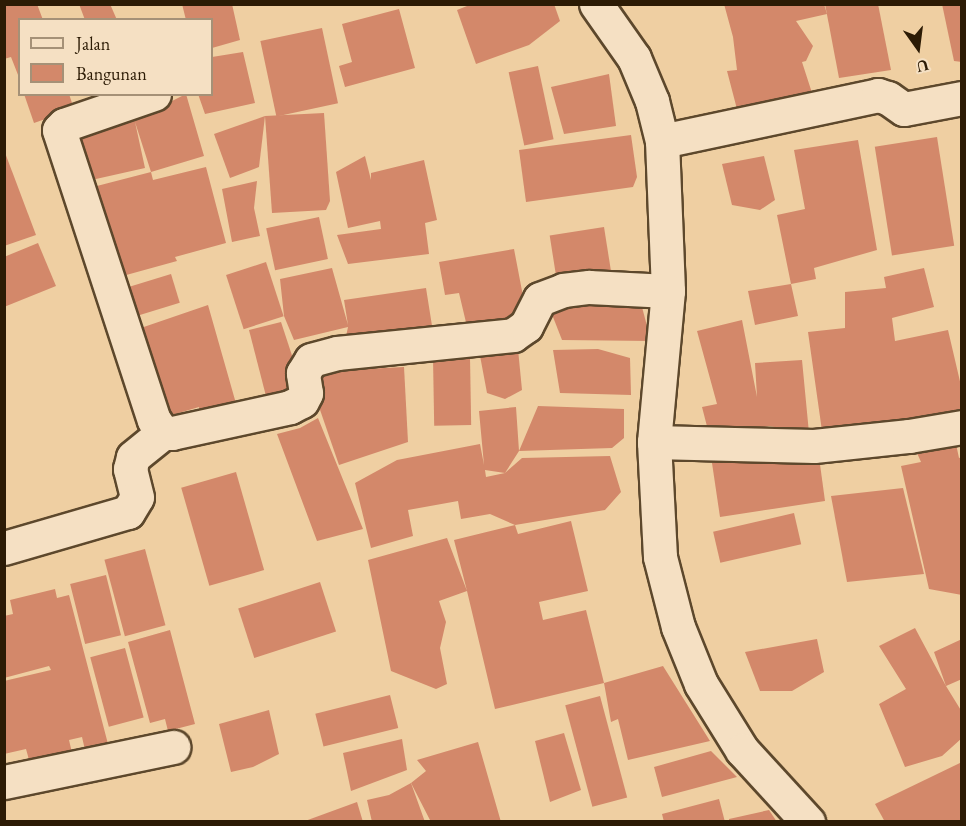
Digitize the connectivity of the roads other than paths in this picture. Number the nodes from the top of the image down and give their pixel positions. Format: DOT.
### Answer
graph roads {
  1 [pos="596,4"];
  2 [pos="148,96"];
  3 [pos="962,98"];
  4 [pos="662,141"];
  5 [pos="668,291"];
  6 [pos="962,427"];
  7 [pos="163,432"];
  8 [pos="654,442"];
  9 [pos="4,548"];
  10 [pos="173,747"];
  11 [pos="4,782"];
  12 [pos="808,822"];
  1 -- 4 [label="street"];
  2 -- 7 [label="street"];
  3 -- 4 [label="street"];
  4 -- 5 [label="street"];
  5 -- 7 [label="street"];
  5 -- 8 [label="street"];
  6 -- 8 [label="street"];
  7 -- 9 [label="street"];
  8 -- 12 [label="street"];
  10 -- 11 [label="street"];
}
